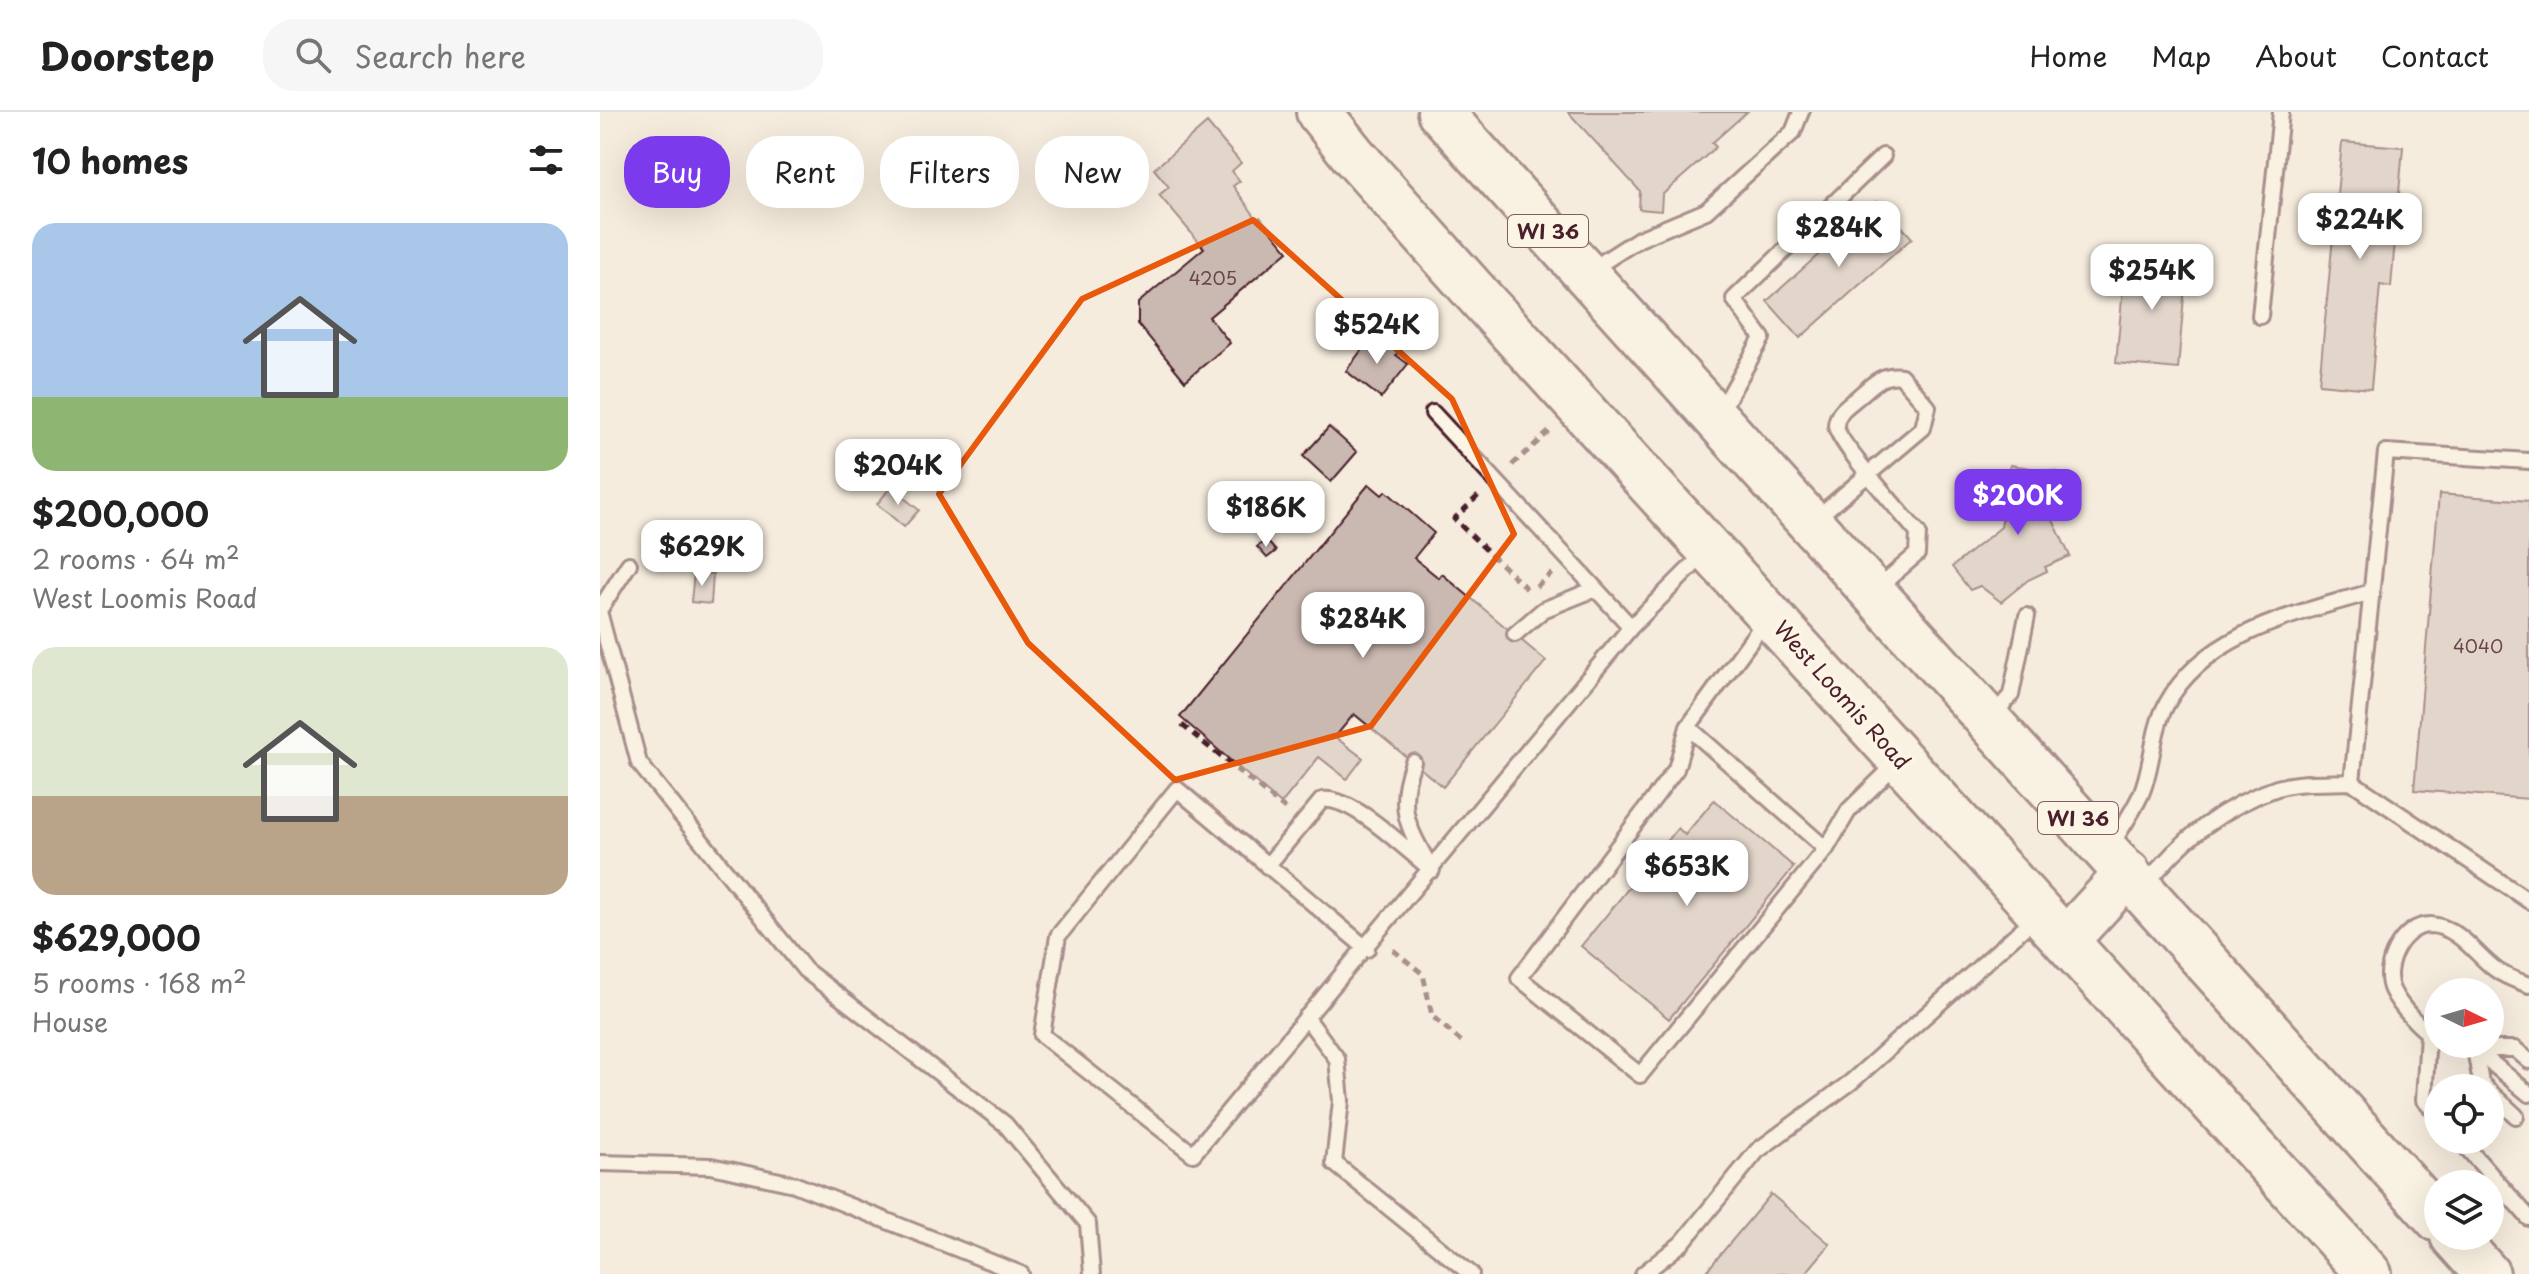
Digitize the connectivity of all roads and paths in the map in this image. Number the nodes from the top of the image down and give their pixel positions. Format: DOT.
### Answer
graph roads {
  1 [pos="1319,112"];
  2 [pos="1415,112"];
  3 [pos="1440,112"];
  4 [pos="1801,112"];
  5 [pos="2281,112"];
  6 [pos="1883,156"];
  7 [pos="1484,161"];
  8 [pos="1586,273"];
  9 [pos="2260,316"];
  10 [pos="1433,413"];
  11 [pos="1716,418"];
  12 [pos="2529,461"];
  13 [pos="1869,474"];
  14 [pos="1811,523"];
  15 [pos="1710,548"];
  16 [pos="629,564"];
  17 [pos="1595,589"];
  18 [pos="1873,592"];
  19 [pos="2371,592"];
  20 [pos="600,609"];
  21 [pos="1770,614"];
  22 [pos="600,615"];
  23 [pos="2027,616"];
  24 [pos="1631,627"];
  25 [pos="1515,634"];
  26 [pos="1989,720"];
  27 [pos="1182,725"];
  28 [pos="1688,727"];
  29 [pos="1902,759"];
  30 [pos="1413,762"];
  31 [pos="2352,782"];
  32 [pos="1291,802"];
  33 [pos="1826,849"];
  34 [pos="1267,866"];
  35 [pos="1432,870"];
  36 [pos="2126,871"];
  37 [pos="2529,901"];
  38 [pos="2054,926"];
  39 [pos="1377,936"];
  40 [pos="1367,949"];
  41 [pos="2529,985"];
  42 [pos="1306,1017"];
  43 [pos="2424,1026"];
  44 [pos="1464,1044"];
  45 [pos="2504,1049"];
  46 [pos="2486,1058"];
  47 [pos="2529,1061"];
  48 [pos="2529,1094"];
  49 [pos="2504,1105"];
  50 [pos="2516,1116"];
  51 [pos="2472,1154"];
  52 [pos="600,1163"];
  53 [pos="2424,1203"];
  54 [pos="2529,1218"];
  55 [pos="2466,1250"];
  56 [pos="1021,1274"];
  57 [pos="1092,1274"];
  58 [pos="1471,1274"];
  59 [pos="1643,1274"];
  60 [pos="2369,1274"];
  61 [pos="2487,1274"];
  1 -- 15 [label="main road, West Loomis Road"];
  2 -- 7 [label="main road"];
  3 -- 7 [label="main road, WI 36"];
  4 -- 8 [label="lane"];
  5 -- 9 [label="lane"];
  6 -- 11 [label="lane"];
  7 -- 8 [label="main road, WI 36"];
  8 -- 11 [label="main road, WI 36"];
  10 -- 17 [label="lane"];
  11 -- 14 [label="main road, WI 36"];
  12 -- 19 [label="lane"];
  13 -- 13 [label="lane"];
  13 -- 14 [label="lane"];
  13 -- 18 [label="lane"];
  14 -- 18 [label="main road, WI 36"];
  15 -- 21 [label="main road, West Loomis Road"];
  15 -- 24 [label="lane"];
  16 -- 20 [label="lane"];
  17 -- 24 [label="lane"];
  17 -- 25 [label="lane"];
  18 -- 26 [label="main road, WI 36"];
  19 -- 31 [label="lane"];
  19 -- 36 [label="lane"];
  21 -- 28 [label="lane"];
  21 -- 29 [label="main road, West Loomis Road"];
  22 -- 57 [label="lane"];
  23 -- 26 [label="lane"];
  24 -- 35 [label="lane"];
  26 -- 36 [label="main road, WI 36"];
  27 -- 32 [label="path"];
  28 -- 33 [label="lane"];
  28 -- 33 [label="lane"];
  29 -- 33 [label="lane"];
  29 -- 38 [label="main road, West Loomis Road"];
  30 -- 35 [label="lane"];
  31 -- 36 [label="lane"];
  31 -- 37 [label="lane"];
  34 -- 35 [label="lane"];
  34 -- 40 [label="lane"];
  34 -- 42 [label="lane"];
  35 -- 39 [label="lane"];
  36 -- 38 [label="main road"];
  36 -- 53 [label="main road, WI 36"];
  38 -- 59 [label="lane"];
  38 -- 60 [label="main road, West Loomis Road"];
  39 -- 40 [label="lane"];
  39 -- 44 [label="path"];
  40 -- 42 [label="lane"];
  41 -- 43 [label="lane"];
  42 -- 58 [label="lane"];
  45 -- 47 [label="lane"];
  46 -- 48 [label="lane"];
  49 -- 50 [label="lane"];
  51 -- 54 [label="lane"];
  52 -- 56 [label="lane"];
  55 -- 61 [label="main road"];
}
